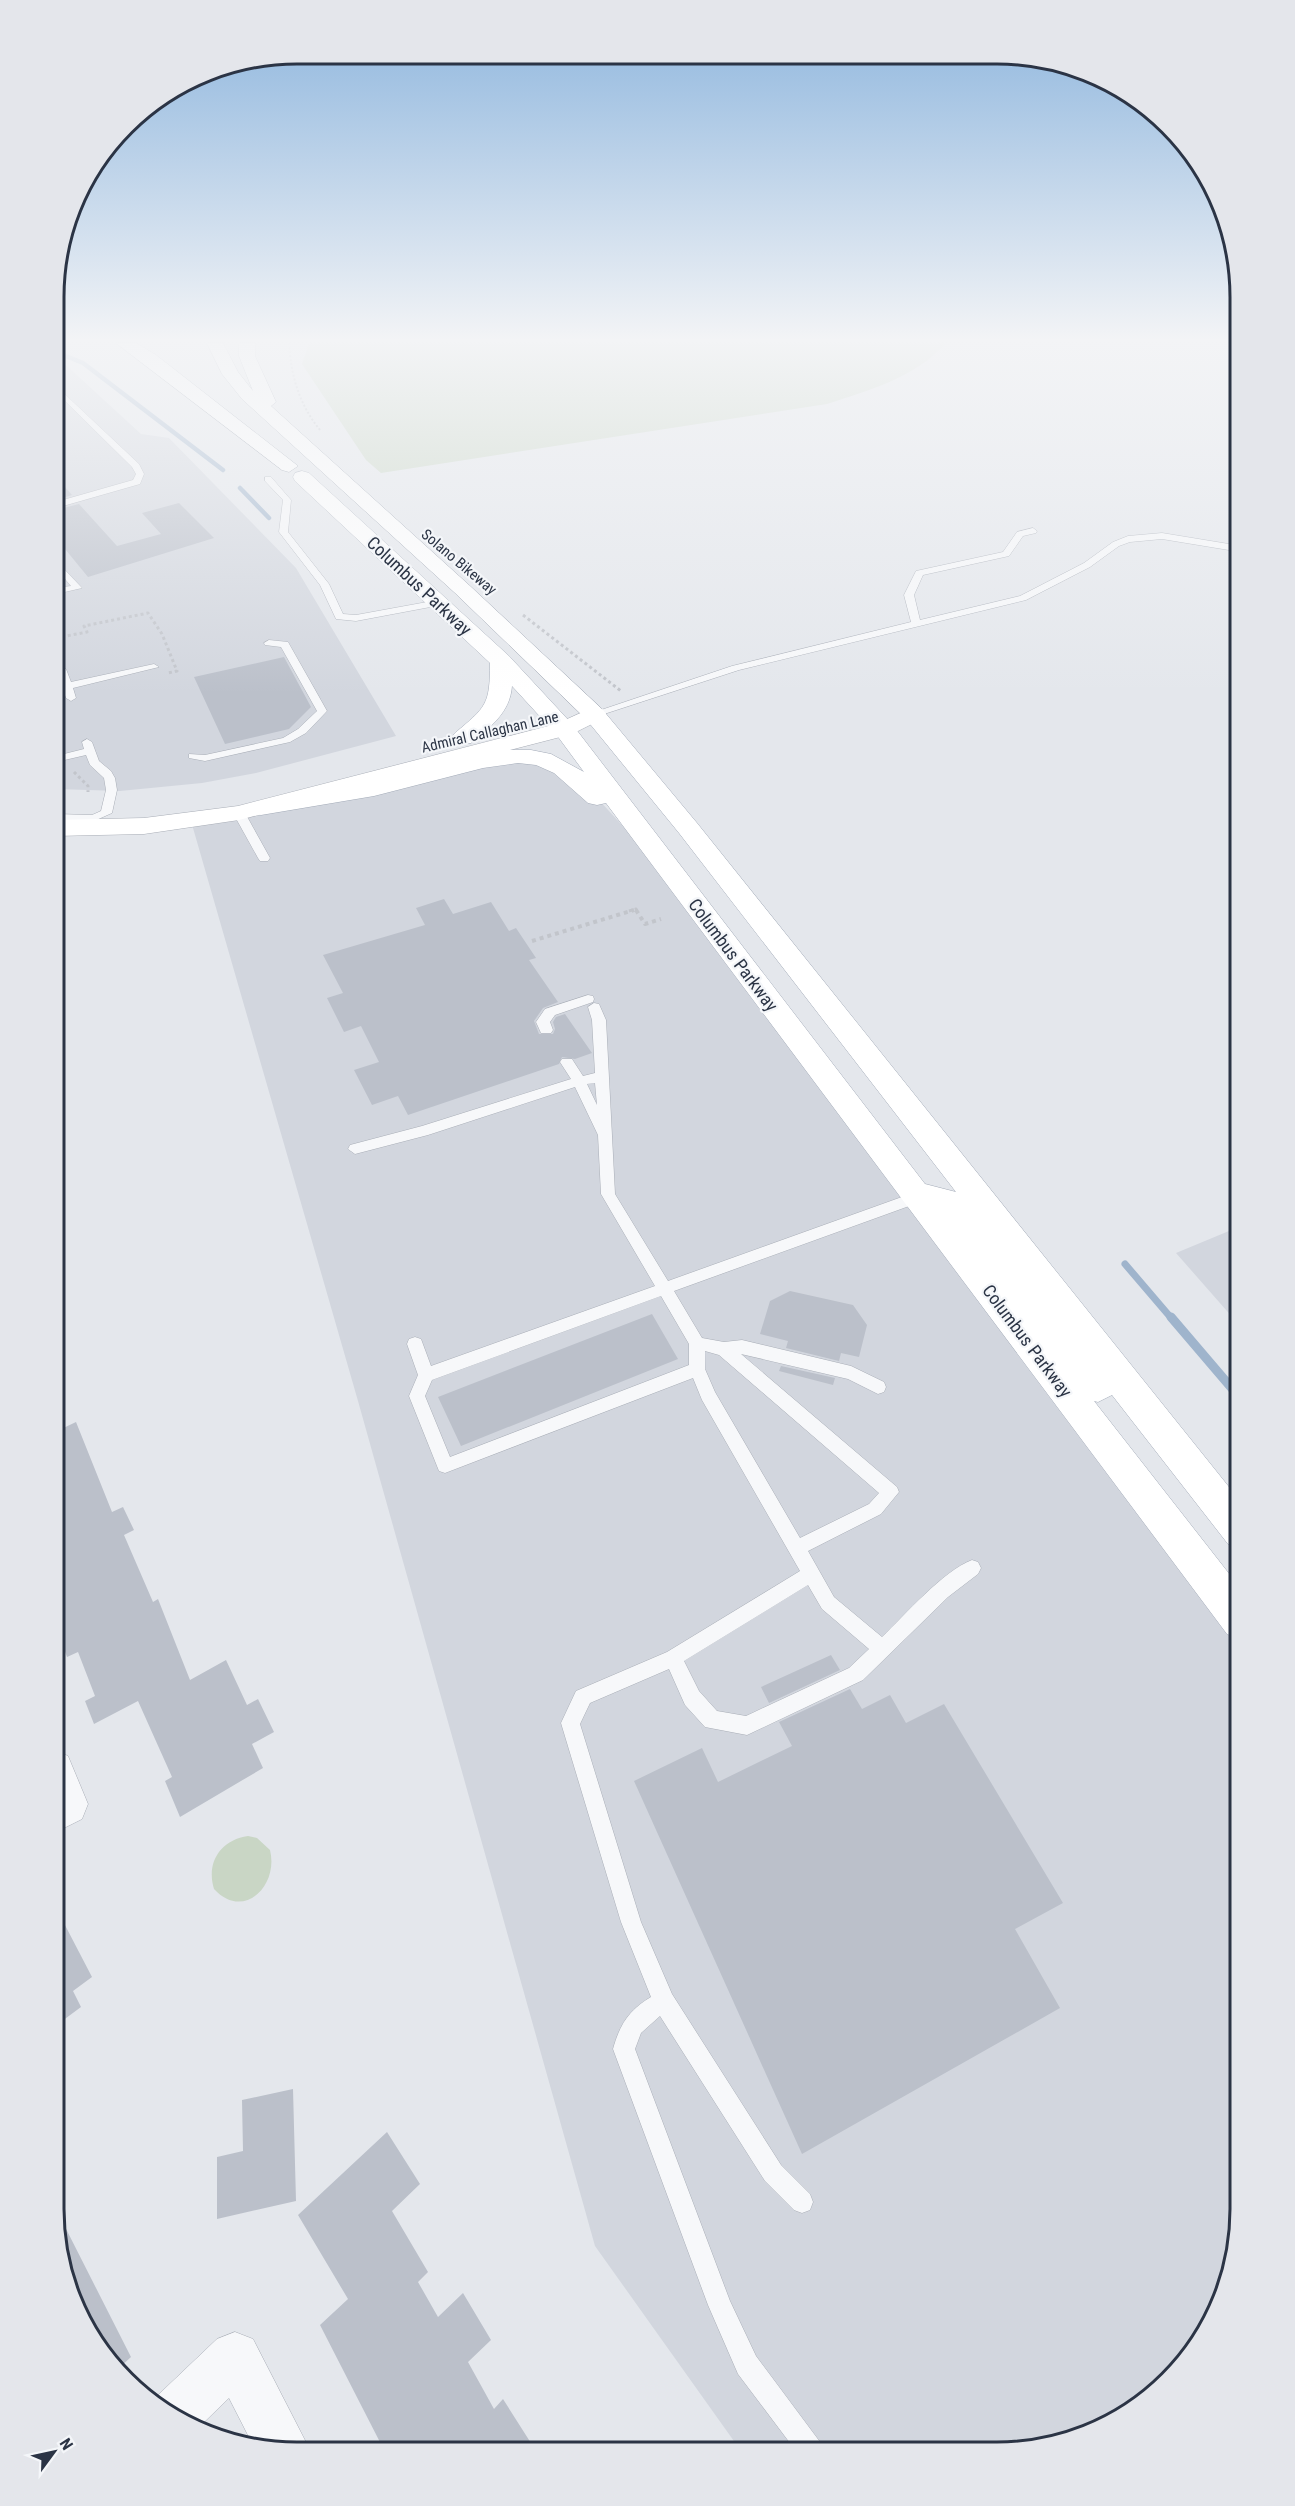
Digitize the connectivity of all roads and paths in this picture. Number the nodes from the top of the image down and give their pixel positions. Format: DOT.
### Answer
graph roads {
  1 [pos="130,460"];
  2 [pos="281,460"];
  3 [pos="283,460"];
  4 [pos="319,460"];
  5 [pos="295,471"];
  6 [pos="268,478"];
  7 [pos="64,503"];
  8 [pos="1033,531"];
  9 [pos="1230,547"];
  10 [pos="65,573"];
  11 [pos="64,590"];
  12 [pos="438,603"];
  13 [pos="518,611"];
  14 [pos="915,624"];
  15 [pos="64,636"];
  16 [pos="269,643"];
  17 [pos="501,661"];
  18 [pos="154,667"];
  19 [pos="167,673"];
  20 [pos="64,686"];
  21 [pos="64,690"];
  22 [pos="71,698"];
  23 [pos="633,702"];
  24 [pos="594,714"];
  25 [pos="558,722"];
  26 [pos="463,738"];
  27 [pos="64,756"];
  28 [pos="193,756"];
  29 [pos="64,808"];
  30 [pos="107,808"];
  31 [pos="250,811"];
  32 [pos="64,817"];
  33 [pos="64,828"];
  34 [pos="264,858"];
  35 [pos="697,907"];
  36 [pos="661,919"];
  37 [pos="532,941"];
  38 [pos="546,1030"];
  39 [pos="567,1062"];
  40 [pos="602,1077"];
  41 [pos="579,1081"];
  42 [pos="606,1142"];
  43 [pos="355,1149"];
  44 [pos="918,1197"];
  45 [pos="665,1288"];
  46 [pos="698,1343"];
  47 [pos="415,1344"];
  48 [pos="724,1349"];
  49 [pos="697,1369"];
  50 [pos="426,1375"];
  51 [pos="878,1387"];
  52 [pos="1192,1469"];
  53 [pos="1230,1518"];
  54 [pos="795,1549"];
  55 [pos="972,1568"];
  56 [pos="810,1574"];
  57 [pos="1230,1608"];
  58 [pos="882,1649"];
  59 [pos="673,1658"];
  60 [pos="664,2002"];
  61 [pos="802,2202"];
  62 [pos="180,2409"];
  63 [pos="279,2441"];
  64 [pos="804,2442"];
  1 -- 7 [label="lane"];
  2 -- 5 [label="main road"];
  3 -- 5 [label="main road, Columbus Parkway"];
  4 -- 24 [label="main road, Columbus Parkway"];
  5 -- 12 [label="main road, Columbus Parkway"];
  6 -- 12 [label="lane"];
  8 -- 14 [label="lane"];
  9 -- 14 [label="lane"];
  10 -- 11 [label="lane"];
  12 -- 17 [label="main road, Columbus Parkway"];
  13 -- 23 [label="path"];
  14 -- 23 [label="lane"];
  15 -- 19 [label="path"];
  16 -- 28 [label="lane"];
  17 -- 25 [label="main road, Columbus Parkway"];
  17 -- 26 [label="main road"];
  18 -- 20 [label="lane"];
  21 -- 22 [label="lane"];
  23 -- 24 [label="lane"];
  24 -- 25 [label="main road, Admiral Callaghan Lane"];
  24 -- 52 [label="main road, Columbus Parkway"];
  25 -- 26 [label="main road, Admiral Callaghan Lane"];
  25 -- 31 [label="main road, Admiral Callaghan Lane"];
  25 -- 35 [label="main road, Columbus Parkway"];
  26 -- 30 [label="main road, Admiral Callaghan Lane"];
  27 -- 30 [label="lane"];
  29 -- 30 [label="main road, Admiral Callaghan Lane"];
  30 -- 32 [label="lane"];
  31 -- 33 [label="main road, Admiral Callaghan Lane"];
  31 -- 34 [label="lane"];
  31 -- 35 [label="main road"];
  35 -- 44 [label="main road, Columbus Parkway"];
  36 -- 37 [label="path"];
  38 -- 40 [label="lane"];
  39 -- 41 [label="lane"];
  40 -- 41 [label="lane"];
  40 -- 42 [label="lane"];
  41 -- 42 [label="lane"];
  41 -- 43 [label="lane"];
  42 -- 45 [label="lane"];
  44 -- 45 [label="lane"];
  44 -- 52 [label="main road"];
  44 -- 57 [label="main road, Columbus Parkway"];
  45 -- 46 [label="lane"];
  45 -- 50 [label="lane"];
  46 -- 48 [label="lane"];
  46 -- 49 [label="lane"];
  47 -- 50 [label="lane"];
  48 -- 51 [label="lane"];
  48 -- 54 [label="lane"];
  49 -- 50 [label="lane"];
  49 -- 54 [label="lane"];
  52 -- 53 [label="main road, Columbus Parkway"];
  54 -- 56 [label="lane"];
  55 -- 58 [label="lane"];
  56 -- 58 [label="lane"];
  56 -- 59 [label="lane"];
  58 -- 59 [label="lane"];
  59 -- 60 [label="lane"];
  60 -- 61 [label="lane"];
  60 -- 64 [label="lane"];
  62 -- 63 [label="street"];
}
